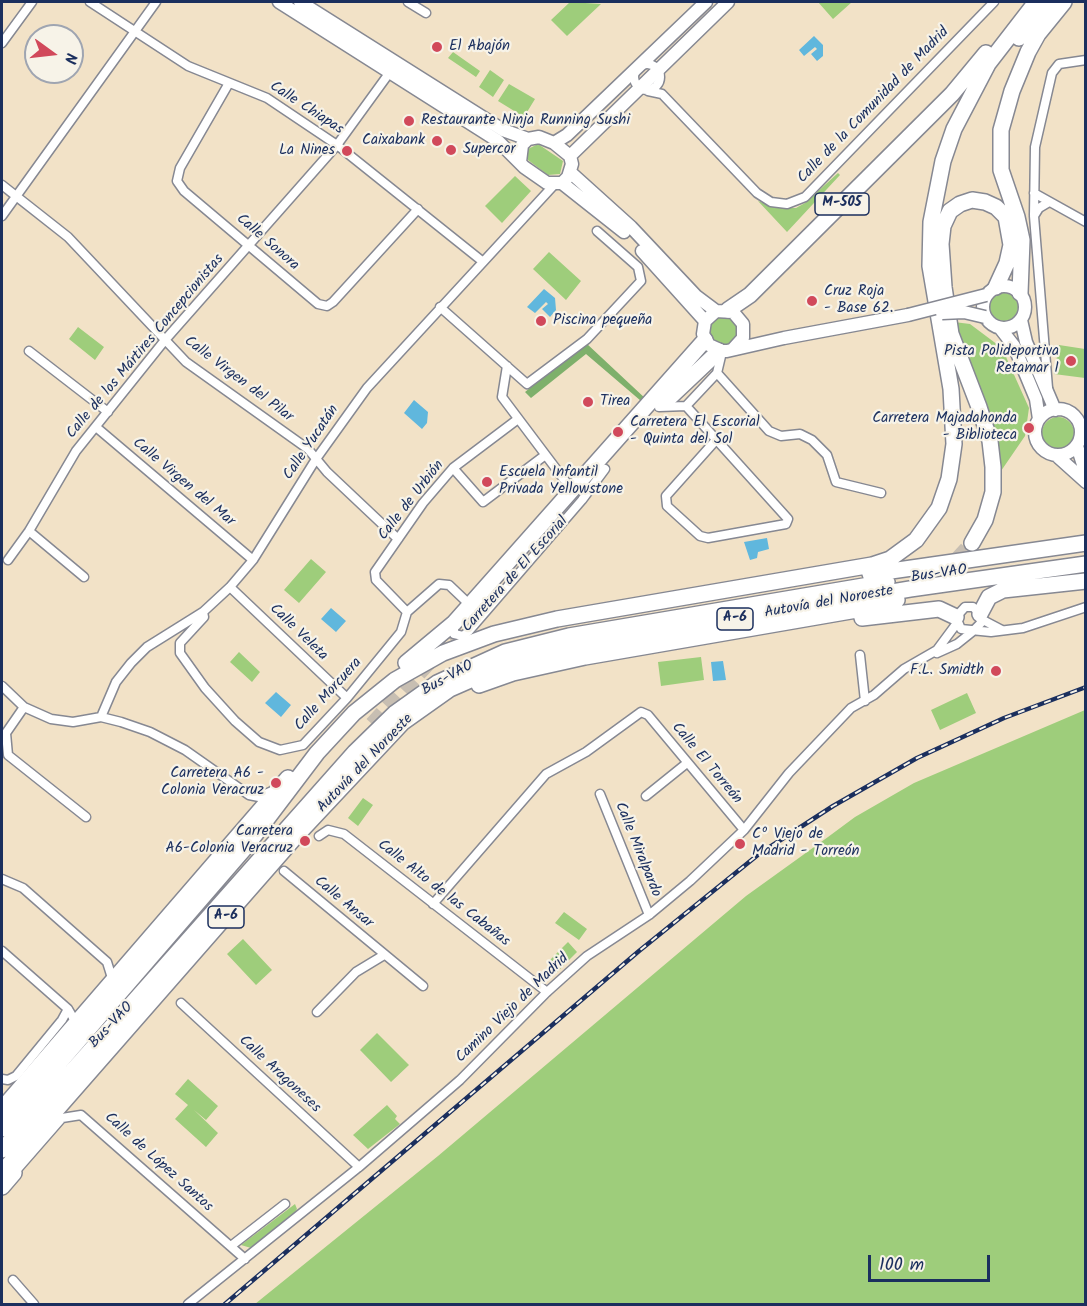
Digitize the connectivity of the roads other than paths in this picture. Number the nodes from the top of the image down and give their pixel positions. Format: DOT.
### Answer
graph roads {
  1 [pos="32,2"];
  2 [pos="90,2"];
  3 [pos="156,2"];
  4 [pos="279,2"];
  5 [pos="300,2"];
  6 [pos="408,2"];
  7 [pos="706,2"];
  8 [pos="728,2"];
  9 [pos="994,2"];
  10 [pos="1034,2"];
  11 [pos="1052,2"];
  12 [pos="1064,2"];
  13 [pos="426,14"];
  14 [pos="136,31"];
  15 [pos="2,43"];
  16 [pos="1086,60"];
  17 [pos="637,67"];
  18 [pos="390,72"];
  19 [pos="659,74"];
  20 [pos="229,82"];
  21 [pos="643,89"];
  22 [pos="662,94"];
  23 [pos="528,139"];
  24 [pos="555,143"];
  25 [pos="337,145"];
  26 [pos="570,156"];
  27 [pos="520,162"];
  28 [pos="570,172"];
  29 [pos="558,184"];
  30 [pos="2,185"];
  31 [pos="1034,194"];
  32 [pos="16,197"];
  33 [pos="1049,202"];
  34 [pos="418,208"];
  35 [pos="2,216"];
  36 [pos="1034,216"];
  37 [pos="1086,222"];
  38 [pos="597,231"];
  39 [pos="250,244"];
  40 [pos="482,261"];
  41 [pos="991,291"];
  42 [pos="1020,292"];
  43 [pos="440,307"];
  44 [pos="722,311"];
  45 [pos="908,315"];
  46 [pos="985,317"];
  47 [pos="1021,320"];
  48 [pos="705,321"];
  49 [pos="744,327"];
  50 [pos="1000,328"];
  51 [pos="951,334"];
  52 [pos="784,338"];
  53 [pos="165,340"];
  54 [pos="705,340"];
  55 [pos="29,351"];
  56 [pos="724,351"];
  57 [pos="507,366"];
  58 [pos="717,373"];
  59 [pos="1048,394"];
  60 [pos="686,406"];
  61 [pos="659,407"];
  62 [pos="1055,410"];
  63 [pos="108,412"];
  64 [pos="1080,416"];
  65 [pos="518,419"];
  66 [pos="1039,419"];
  67 [pos="96,427"];
  68 [pos="1081,438"];
  69 [pos="716,440"];
  70 [pos="544,456"];
  71 [pos="1057,456"];
  72 [pos="316,459"];
  73 [pos="453,468"];
  74 [pos="604,469"];
  75 [pos="1086,474"];
  76 [pos="1086,482"];
  77 [pos="881,493"];
  78 [pos="571,498"];
  79 [pos="29,531"];
  80 [pos="398,539"];
  81 [pos="972,543"];
  82 [pos="1086,543"];
  83 [pos="1086,554"];
  84 [pos="8,560"];
  85 [pos="253,560"];
  86 [pos="1086,564"];
  87 [pos="84,577"];
  88 [pos="1086,581"];
  89 [pos="230,587"];
  90 [pos="897,600"];
  91 [pos="470,605"];
  92 [pos="1086,607"];
  93 [pos="203,612"];
  94 [pos="407,612"];
  95 [pos="981,616"];
  96 [pos="957,620"];
  97 [pos="794,622"];
  98 [pos="459,624"];
  99 [pos="1003,630"];
  100 [pos="974,631"];
  101 [pos="860,655"];
  102 [pos="928,656"];
  103 [pos="2,686"];
  104 [pos="347,698"];
  105 [pos="865,701"];
  106 [pos="24,706"];
  107 [pos="101,717"];
  108 [pos="402,723"];
  109 [pos="372,724"];
  110 [pos="687,762"];
  111 [pos="285,781"];
  112 [pos="600,794"];
  113 [pos="249,795"];
  114 [pos="646,796"];
  115 [pos="86,817"];
  116 [pos="250,819"];
  117 [pos="744,830"];
  118 [pos="319,836"];
  119 [pos="245,848"];
  120 [pos="284,871"];
  121 [pos="2,879"];
  122 [pos="433,904"];
  123 [pos="649,915"];
  124 [pos="2,951"];
  125 [pos="384,955"];
  126 [pos="107,962"];
  127 [pos="126,963"];
  128 [pos="112,978"];
  129 [pos="423,986"];
  130 [pos="547,992"];
  131 [pos="181,1003"];
  132 [pos="317,1012"];
  133 [pos="72,1015"];
  134 [pos="93,1046"];
  135 [pos="4,1080"];
  136 [pos="2,1109"];
  137 [pos="2,1129"];
  138 [pos="2,1150"];
  139 [pos="358,1167"];
  140 [pos="8,1173"];
  141 [pos="2,1187"];
  142 [pos="285,1204"];
  143 [pos="231,1246"];
  144 [pos="245,1259"];
  145 [pos="13,1280"];
  146 [pos="34,1305"];
  147 [pos="188,1305"];
  1 -- 15 [label="street"];
  2 -- 14 [label="street, Calle Chiapas"];
  3 -- 14 [label="street"];
  4 -- 18 [label="street"];
  5 -- 23 [label="street"];
  6 -- 13 [label="street"];
  7 -- 17 [label="street"];
  8 -- 19 [label="street"];
  9 -- 22 [label="street, Calle de la Comunidad de Madrid"];
  10 -- 44 [label="highway, M-505"];
  10 -- 119 [label="highway"];
  11 -- 51 [label="highway"];
  12 -- 42 [label="highway"];
  14 -- 20 [label="street, Calle Chiapas"];
  14 -- 32 [label="street"];
  16 -- 31 [label="street"];
  17 -- 19 [label="street"];
  17 -- 21 [label="street"];
  17 -- 24 [label="street"];
  18 -- 25 [label="street, Calle de los Mártires Concepcionistas"];
  18 -- 27 [label="street"];
  19 -- 21 [label="street"];
  19 -- 22 [label="street"];
  20 -- 25 [label="street, Calle Chiapas"];
  20 -- 39 [label="street, Calle Sonora"];
  21 -- 22 [label="street"];
  21 -- 26 [label="street"];
  23 -- 24 [label="street"];
  23 -- 27 [label="street"];
  24 -- 26 [label="street"];
  25 -- 34 [label="street, Calle Chiapas"];
  25 -- 39 [label="street, Calle de los Mártires Concepcionistas"];
  26 -- 28 [label="street"];
  27 -- 29 [label="street"];
  28 -- 29 [label="street"];
  28 -- 44 [label="street"];
  29 -- 40 [label="street, Calle Yucatán"];
  29 -- 48 [label="street"];
  30 -- 32 [label="street, Calle Virgen del Pilar"];
  31 -- 33 [label="street"];
  31 -- 36 [label="street"];
  32 -- 35 [label="street"];
  32 -- 53 [label="street, Calle Virgen del Pilar"];
  33 -- 36 [label="street"];
  33 -- 37 [label="street"];
  34 -- 39 [label="street, Calle Sonora"];
  34 -- 40 [label="street, Calle Chiapas"];
  36 -- 59 [label="street"];
  38 -- 57 [label="street"];
  39 -- 53 [label="street, Calle de los Mártires Concepcionistas"];
  40 -- 43 [label="street, Calle Yucatán"];
  41 -- 42 [label="street"];
  41 -- 45 [label="street, bridge"];
  41 -- 46 [label="street"];
  41 -- 51 [label="highway"];
  42 -- 47 [label="street"];
  43 -- 57 [label="street"];
  43 -- 72 [label="street, Calle Yucatán"];
  44 -- 48 [label="street"];
  44 -- 49 [label="street"];
  45 -- 46 [label="street, bridge"];
  45 -- 52 [label="street"];
  46 -- 50 [label="street"];
  47 -- 50 [label="street"];
  47 -- 59 [label="street"];
  48 -- 54 [label="street"];
  49 -- 52 [label="street"];
  49 -- 56 [label="street"];
  50 -- 66 [label="street"];
  51 -- 81 [label="highway"];
  52 -- 56 [label="street"];
  53 -- 63 [label="street, Calle de los Mártires Concepcionistas"];
  53 -- 72 [label="street, Calle Virgen del Pilar"];
  54 -- 56 [label="street"];
  54 -- 78 [label="highway"];
  55 -- 63 [label="street"];
  56 -- 58 [label="street"];
  56 -- 61 [label="highway"];
  57 -- 65 [label="street"];
  58 -- 60 [label="street"];
  58 -- 77 [label="street"];
  59 -- 62 [label="street"];
  60 -- 61 [label="street"];
  60 -- 69 [label="street"];
  61 -- 74 [label="highway"];
  62 -- 64 [label="street"];
  62 -- 66 [label="street"];
  63 -- 67 [label="street, Calle de los Mártires Concepcionistas"];
  64 -- 68 [label="street"];
  65 -- 70 [label="street"];
  65 -- 73 [label="street, Calle de Urbión"];
  66 -- 71 [label="street"];
  67 -- 79 [label="street, Calle de los Mártires Concepcionistas"];
  67 -- 85 [label="street, Calle Virgen del Mar"];
  68 -- 71 [label="street"];
  68 -- 75 [label="street"];
  69 -- 69 [label="street"];
  70 -- 73 [label="street"];
  70 -- 78 [label="street"];
  71 -- 76 [label="street"];
  72 -- 80 [label="street, Calle Virgen del Pilar"];
  72 -- 85 [label="street, Calle Yucatán"];
  73 -- 80 [label="street, Calle de Urbión"];
  74 -- 78 [label="highway"];
  74 -- 98 [label="street, Carretera de El Escorial"];
  78 -- 91 [label="highway"];
  78 -- 98 [label="highway"];
  79 -- 84 [label="street, Calle de los Mártires Concepcionistas"];
  79 -- 87 [label="street"];
  80 -- 94 [label="street, Calle de Urbión"];
  82 -- 119 [label="highway, Autovía del Noroeste / A-6"];
  83 -- 134 [label="highway, Bus-VAO"];
  85 -- 89 [label="street, Calle Yucatán"];
  86 -- 108 [label="highway, Autovía del Noroeste / A-6"];
  88 -- 95 [label="highway"];
  89 -- 93 [label="street, Calle Yucatán"];
  89 -- 104 [label="street, Calle Veleta"];
  90 -- 97 [label="highway"];
  91 -- 94 [label="street, Calle Morcuera"];
  91 -- 98 [label="highway"];
  92 -- 99 [label="street"];
  93 -- 104 [label="street, Calle Morcuera"];
  93 -- 107 [label="street, Calle Yucatán"];
  94 -- 104 [label="street, Calle Morcuera"];
  95 -- 96 [label="street"];
  95 -- 99 [label="street"];
  95 -- 100 [label="street"];
  96 -- 97 [label="highway"];
  96 -- 100 [label="street"];
  96 -- 102 [label="street, Camino Viejo de Madrid"];
  97 -- 108 [label="highway"];
  98 -- 111 [label="highway"];
  99 -- 100 [label="street"];
  100 -- 102 [label="street, Camino Viejo de Madrid"];
  101 -- 105 [label="street"];
  102 -- 105 [label="street, Camino Viejo de Madrid"];
  103 -- 106 [label="street"];
  105 -- 117 [label="street, Camino Viejo de Madrid"];
  106 -- 107 [label="street"];
  106 -- 115 [label="street"];
  107 -- 113 [label="street"];
  108 -- 140 [label="highway, Autovía del Noroeste / A-6"];
  109 -- 134 [label="highway"];
  110 -- 114 [label="street"];
  110 -- 117 [label="street, Calle El Torreón"];
  110 -- 122 [label="street, Calle El Torreón"];
  111 -- 113 [label="street"];
  111 -- 116 [label="highway"];
  112 -- 123 [label="street, Calle Miralpardo"];
  113 -- 116 [label="street"];
  116 -- 127 [label="highway"];
  117 -- 123 [label="street, Camino Viejo de Madrid"];
  118 -- 122 [label="street, Calle Alto de las Cabañas"];
  119 -- 137 [label="highway, Autovía del Noroeste / A-6"];
  120 -- 125 [label="street, Calle Ansar"];
  121 -- 126 [label="street"];
  122 -- 130 [label="street, Calle Alto de las Cabañas"];
  123 -- 130 [label="street, Camino Viejo de Madrid"];
  124 -- 133 [label="street"];
  125 -- 129 [label="street, Calle Ansar"];
  125 -- 132 [label="street"];
  126 -- 127 [label="street"];
  126 -- 128 [label="street"];
  127 -- 128 [label="highway"];
  128 -- 133 [label="highway"];
  130 -- 139 [label="street, Camino Viejo de Madrid"];
  131 -- 139 [label="street, Calle Aragoneses"];
  133 -- 135 [label="street"];
  133 -- 136 [label="highway"];
  134 -- 138 [label="highway, Bus-VAO"];
  139 -- 144 [label="street, Camino Viejo de Madrid"];
  140 -- 141 [label="highway, Autovía del Noroeste"];
  140 -- 143 [label="street, Calle de López Santos"];
  142 -- 143 [label="street"];
  143 -- 144 [label="street, Calle de López Santos"];
  144 -- 147 [label="street, Camino Viejo de Madrid"];
  145 -- 146 [label="street"];
}
